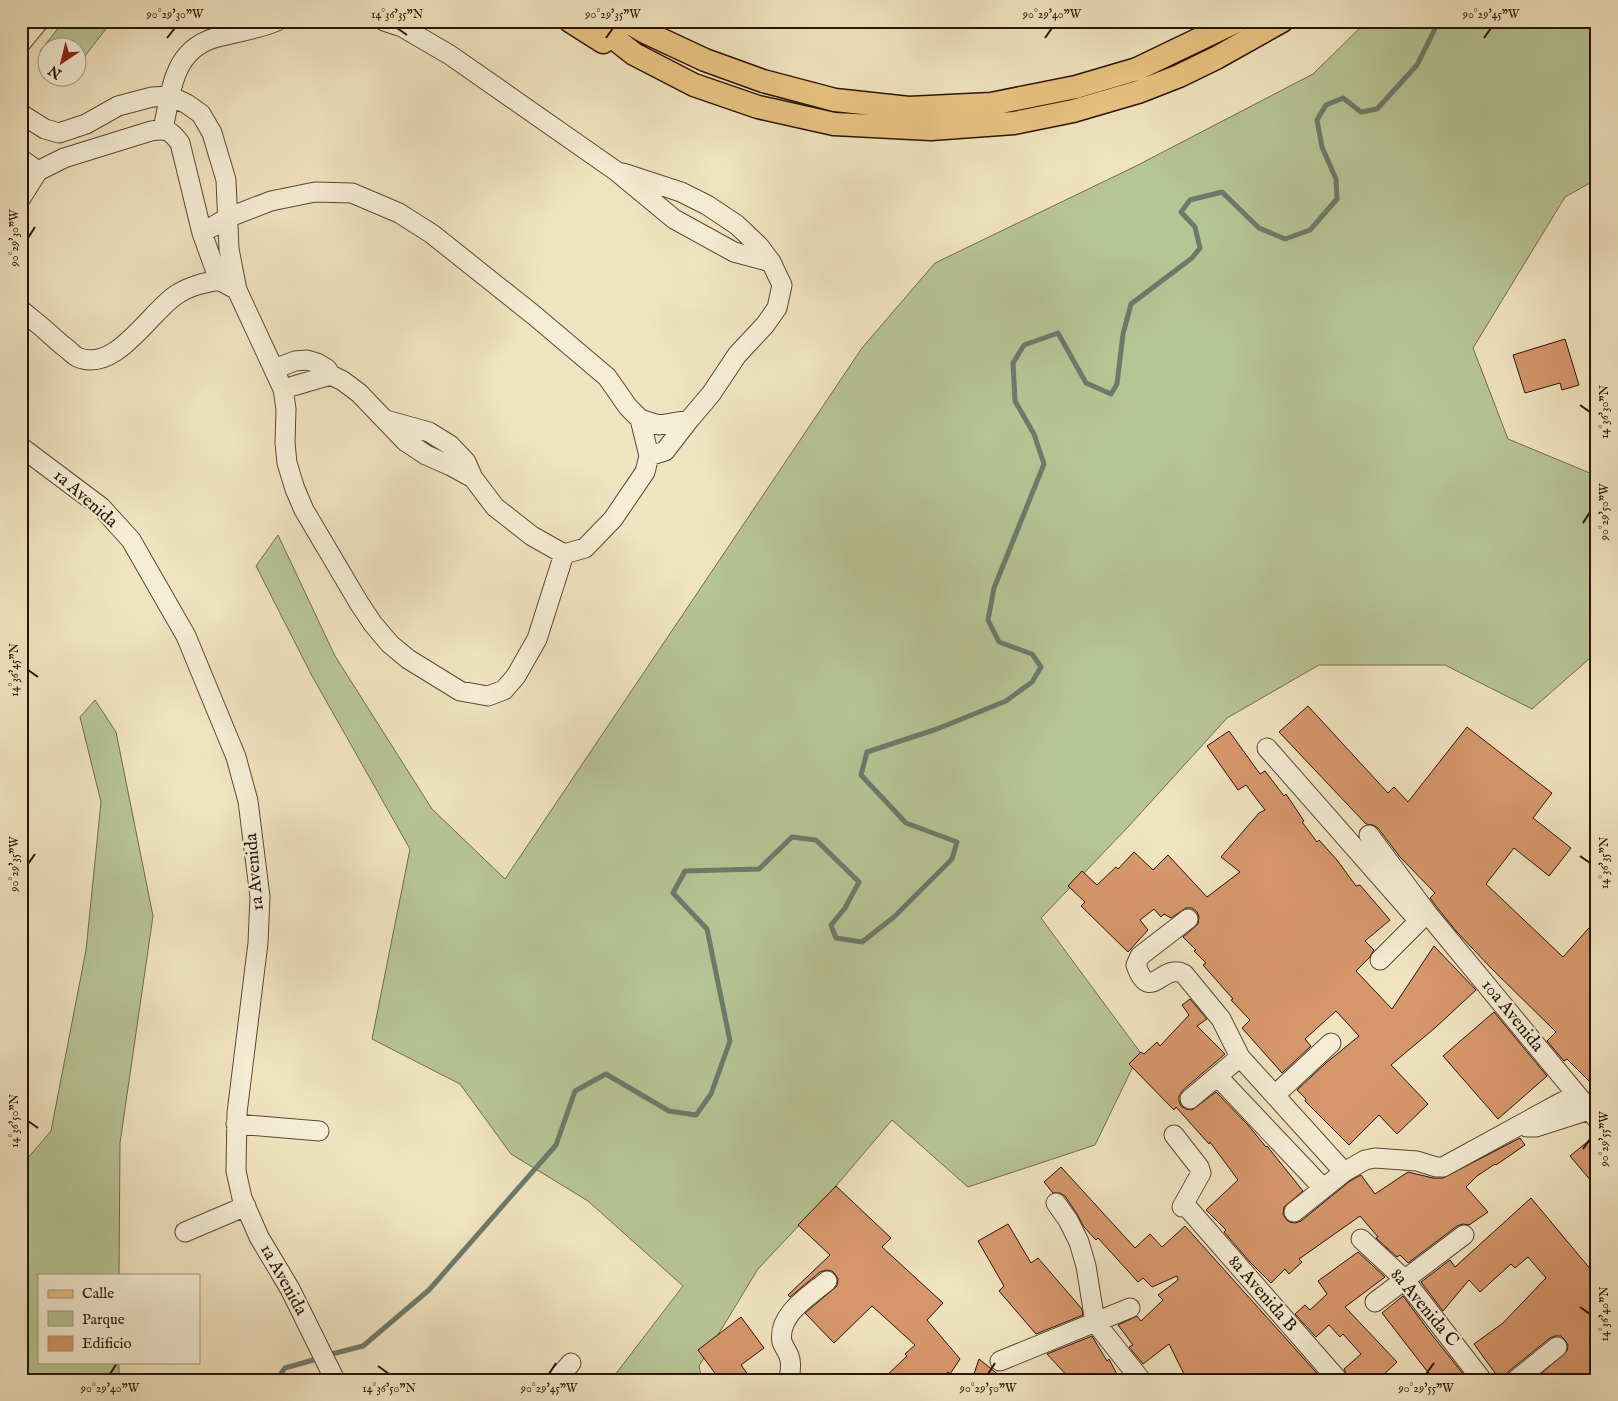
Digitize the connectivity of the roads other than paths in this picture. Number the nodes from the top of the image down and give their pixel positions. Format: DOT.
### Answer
graph roads {
  1 [pos="39,21"];
  2 [pos="277,21"];
  3 [pos="384,21"];
  4 [pos="570,21"];
  5 [pos="592,21"];
  6 [pos="626,21"];
  7 [pos="1237,21"];
  8 [pos="1282,21"];
  9 [pos="224,28"];
  10 [pos="21,43"];
  11 [pos="634,54"];
  12 [pos="170,96"];
  13 [pos="21,114"];
  14 [pos="163,129"];
  15 [pos="21,158"];
  16 [pos="38,171"];
  17 [pos="616,171"];
  18 [pos="21,198"];
  19 [pos="227,218"];
  20 [pos="202,233"];
  21 [pos="771,262"];
  22 [pos="230,283"];
  23 [pos="21,310"];
  24 [pos="274,369"];
  25 [pos="331,375"];
  26 [pos="283,389"];
  27 [pos="640,420"];
  28 [pos="689,420"];
  29 [pos="21,446"];
  30 [pos="650,456"];
  31 [pos="564,554"];
  32 [pos="1267,748"];
  33 [pos="1369,835"];
  34 [pos="1423,917"];
  35 [pos="1188,919"];
  36 [pos="1380,960"];
  37 [pos="1331,1044"];
  38 [pos="1240,1057"];
  39 [pos="1218,1076"];
  40 [pos="1275,1095"];
  41 [pos="1577,1095"];
  42 [pos="1190,1099"];
  43 [pos="1593,1114"];
  44 [pos="236,1124"];
  45 [pos="1518,1126"];
  46 [pos="319,1131"];
  47 [pos="1174,1135"];
  48 [pos="1344,1172"];
  49 [pos="1323,1188"];
  50 [pos="1056,1203"];
  51 [pos="246,1206"];
  52 [pos="1294,1212"];
  53 [pos="185,1232"];
  54 [pos="1464,1235"];
  55 [pos="1361,1239"];
  56 [pos="1404,1279"];
  57 [pos="827,1280"];
  58 [pos="1375,1302"];
  59 [pos="1130,1308"];
  60 [pos="1095,1322"];
  61 [pos="1557,1347"];
  62 [pos="1000,1361"];
  63 [pos="571,1362"];
  64 [pos="332,1373"];
  65 [pos="556,1380"];
  66 [pos="789,1380"];
  67 [pos="1141,1380"];
  68 [pos="1338,1380"];
  69 [pos="1482,1380"];
  70 [pos="1516,1380"];
  1 -- 10 [label="street"];
  2 -- 9 [label="street"];
  3 -- 17 [label="street"];
  4 -- 11 [label="main road"];
  5 -- 11 [label="main road"];
  6 -- 7 [label="main road"];
  8 -- 11 [label="main road"];
  9 -- 12 [label="street"];
  12 -- 13 [label="street"];
  12 -- 14 [label="street"];
  12 -- 19 [label="street"];
  14 -- 16 [label="street"];
  14 -- 20 [label="street"];
  15 -- 16 [label="street"];
  16 -- 18 [label="street"];
  17 -- 21 [label="street"];
  17 -- 21 [label="street"];
  19 -- 20 [label="street"];
  19 -- 22 [label="street"];
  19 -- 27 [label="street"];
  20 -- 22 [label="street"];
  21 -- 28 [label="street"];
  22 -- 23 [label="street"];
  22 -- 24 [label="street"];
  24 -- 25 [label="street"];
  24 -- 26 [label="street"];
  25 -- 26 [label="street"];
  25 -- 31 [label="street"];
  26 -- 31 [label="street"];
  27 -- 28 [label="street"];
  27 -- 30 [label="street"];
  28 -- 30 [label="street"];
  29 -- 44 [label="street, 1a Avenida"];
  30 -- 31 [label="street"];
  32 -- 34 [label="street, 10a Avenida"];
  33 -- 34 [label="street"];
  34 -- 36 [label="street"];
  34 -- 41 [label="street, 10a Avenida"];
  35 -- 38 [label="street"];
  37 -- 40 [label="street"];
  38 -- 39 [label="street"];
  38 -- 40 [label="street"];
  39 -- 42 [label="street"];
  39 -- 49 [label="street"];
  40 -- 48 [label="street"];
  41 -- 43 [label="street, 10a Avenida"];
  41 -- 45 [label="street"];
  43 -- 45 [label="street"];
  44 -- 46 [label="street"];
  44 -- 51 [label="street, 1a Avenida"];
  45 -- 48 [label="street"];
  47 -- 68 [label="street, 8a Avenida B"];
  48 -- 49 [label="street"];
  49 -- 52 [label="street"];
  50 -- 60 [label="street"];
  51 -- 53 [label="street"];
  51 -- 64 [label="street, 1a Avenida"];
  54 -- 56 [label="street"];
  55 -- 56 [label="street, 8a Avenida C"];
  56 -- 58 [label="street"];
  56 -- 69 [label="street, 8a Avenida C"];
  57 -- 66 [label="street"];
  59 -- 60 [label="street"];
  60 -- 62 [label="street"];
  60 -- 67 [label="street"];
  61 -- 70 [label="street"];
  63 -- 65 [label="street"];
}
